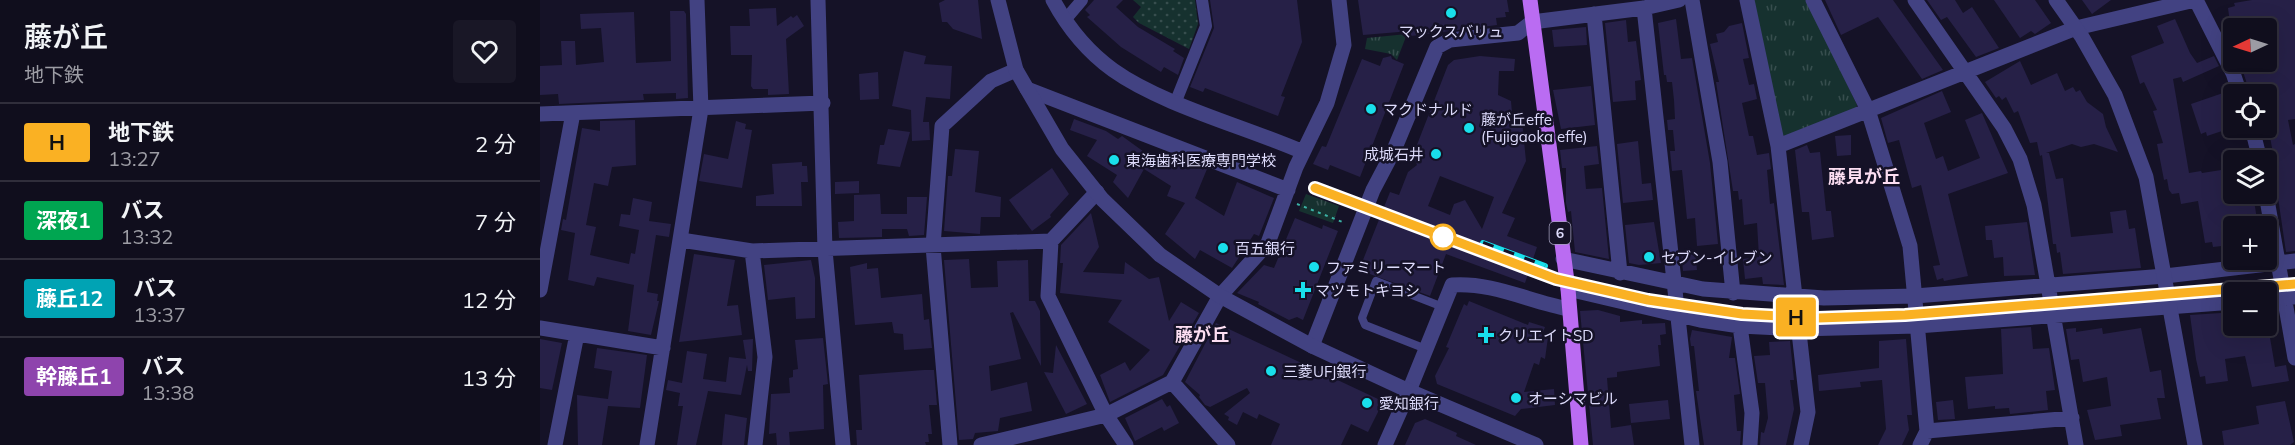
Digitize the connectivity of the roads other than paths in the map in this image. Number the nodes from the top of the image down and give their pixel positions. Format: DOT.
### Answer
graph roads {
  1 [pos="697,0"];
  2 [pos="818,0"];
  3 [pos="998,0"];
  4 [pos="1053,0"];
  5 [pos="1082,0"];
  6 [pos="1202,0"];
  7 [pos="1339,0"];
  8 [pos="1530,0"];
  9 [pos="1679,0"];
  10 [pos="1692,0"];
  11 [pos="1747,0"];
  12 [pos="1813,0"];
  13 [pos="1915,0"];
  14 [pos="2056,0"];
  15 [pos="2195,0"];
  16 [pos="1644,8"];
  17 [pos="1594,14"];
  18 [pos="1065,20"];
  19 [pos="1532,22"];
  20 [pos="2076,28"];
  21 [pos="1016,70"];
  22 [pos="1964,71"];
  23 [pos="2237,84"];
  24 [pos="1027,88"];
  25 [pos="1176,101"];
  26 [pos="823,103"];
  27 [pos="701,109"];
  28 [pos="1868,110"];
  29 [pos="573,112"];
  30 [pos="540,114"];
  31 [pos="1778,146"];
  32 [pos="1304,152"];
  33 [pos="1097,192"];
  34 [pos="1286,194"];
  35 [pos="2268,204"];
  36 [pos="681,240"];
  37 [pos="1051,241"];
  38 [pos="933,246"];
  39 [pos="825,249"];
  40 [pos="752,251"];
  41 [pos="1563,259"];
  42 [pos="2295,261"];
  43 [pos="2278,262"];
  44 [pos="1620,273"];
  45 [pos="2165,276"];
  46 [pos="1674,284"];
  47 [pos="2049,285"];
  48 [pos="1568,289"];
  49 [pos="540,290"];
  50 [pos="1733,293"];
  51 [pos="1220,296"];
  52 [pos="1915,296"];
  53 [pos="1794,297"];
  54 [pos="2290,298"];
  55 [pos="2223,303"];
  56 [pos="2170,306"];
  57 [pos="1443,307"];
  58 [pos="1569,309"];
  59 [pos="1678,315"];
  60 [pos="2055,316"];
  61 [pos="1740,326"];
  62 [pos="1917,326"];
  63 [pos="540,328"];
  64 [pos="1798,329"];
  65 [pos="577,334"];
  66 [pos="1312,346"];
  67 [pos="663,348"];
  68 [pos="1426,349"];
  69 [pos="2295,358"];
  70 [pos="1172,382"];
  71 [pos="1409,391"];
  72 [pos="1107,415"];
  73 [pos="2072,418"];
  74 [pos="1924,438"];
  75 [pos="555,445"];
  76 [pos="647,445"];
  77 [pos="755,445"];
  78 [pos="843,445"];
  79 [pos="950,445"];
  80 [pos="981,445"];
  81 [pos="1126,445"];
  82 [pos="1228,445"];
  83 [pos="1384,445"];
  84 [pos="1536,445"];
  85 [pos="1581,445"];
  86 [pos="1692,445"];
  87 [pos="1750,445"];
  88 [pos="1802,445"];
  89 [pos="2076,445"];
  90 [pos="2195,445"];
  1 -- 27 [label="street"];
  2 -- 26 [label="street"];
  3 -- 21 [label="street"];
  4 -- 18 [label="street"];
  5 -- 18 [label="street"];
  6 -- 25 [label="street"];
  7 -- 32 [label="street"];
  8 -- 19 [label="main road, 6"];
  9 -- 16 [label="street"];
  10 -- 50 [label="street"];
  11 -- 31 [label="street"];
  12 -- 28 [label="street"];
  13 -- 22 [label="street"];
  14 -- 20 [label="street"];
  15 -- 20 [label="street"];
  15 -- 23 [label="street"];
  16 -- 17 [label="street"];
  16 -- 46 [label="street"];
  17 -- 19 [label="street"];
  17 -- 44 [label="street"];
  18 -- 25 [label="street"];
  19 -- 41 [label="main road, 6"];
  19 -- 66 [label="street"];
  20 -- 22 [label="street"];
  20 -- 45 [label="street"];
  21 -- 24 [label="street"];
  21 -- 38 [label="street"];
  22 -- 28 [label="street"];
  22 -- 47 [label="street"];
  24 -- 33 [label="street"];
  24 -- 34 [label="street"];
  25 -- 32 [label="street"];
  26 -- 27 [label="street"];
  26 -- 39 [label="street"];
  27 -- 29 [label="street"];
  27 -- 36 [label="street"];
  28 -- 31 [label="street"];
  28 -- 52 [label="street"];
  29 -- 30 [label="street"];
  29 -- 49 [label="street"];
  31 -- 53 [label="street"];
  32 -- 34 [label="street"];
  33 -- 37 [label="street"];
  33 -- 51 [label="street"];
  34 -- 51 [label="street"];
  35 -- 43 [label="street"];
  36 -- 40 [label="street"];
  36 -- 67 [label="street"];
  37 -- 38 [label="street"];
  37 -- 72 [label="street"];
  38 -- 39 [label="street"];
  38 -- 79 [label="street"];
  39 -- 40 [label="street"];
  39 -- 78 [label="street"];
  40 -- 77 [label="street"];
  41 -- 44 [label="street"];
  41 -- 48 [label="main road, 6"];
  42 -- 43 [label="street"];
  43 -- 45 [label="street"];
  43 -- 54 [label="street"];
  44 -- 46 [label="street"];
  45 -- 47 [label="street"];
  45 -- 56 [label="street"];
  46 -- 50 [label="street"];
  46 -- 59 [label="street"];
  47 -- 52 [label="street"];
  47 -- 60 [label="street"];
  48 -- 58 [label="main road, 6"];
  48 -- 59 [label="street"];
  50 -- 53 [label="street"];
  51 -- 66 [label="street"];
  51 -- 70 [label="street"];
  52 -- 53 [label="street"];
  52 -- 62 [label="street"];
  53 -- 64 [label="street"];
  54 -- 69 [label="street"];
  55 -- 56 [label="street"];
  56 -- 60 [label="street"];
  56 -- 90 [label="street"];
  57 -- 58 [label="street"];
  57 -- 68 [label="street"];
  57 -- 68 [label="lane"];
  58 -- 85 [label="main road, 6"];
  59 -- 61 [label="street"];
  59 -- 86 [label="street"];
  60 -- 62 [label="street"];
  60 -- 73 [label="street"];
  61 -- 64 [label="street"];
  61 -- 87 [label="street"];
  62 -- 64 [label="street"];
  62 -- 74 [label="street"];
  63 -- 65 [label="street"];
  64 -- 88 [label="street"];
  65 -- 67 [label="street"];
  65 -- 75 [label="street"];
  66 -- 71 [label="street"];
  67 -- 76 [label="street"];
  68 -- 71 [label="street"];
  70 -- 72 [label="street"];
  70 -- 82 [label="street"];
  71 -- 83 [label="street"];
  71 -- 84 [label="street"];
  72 -- 80 [label="street"];
  72 -- 81 [label="street"];
  73 -- 74 [label="street"];
  73 -- 89 [label="street"];
}
